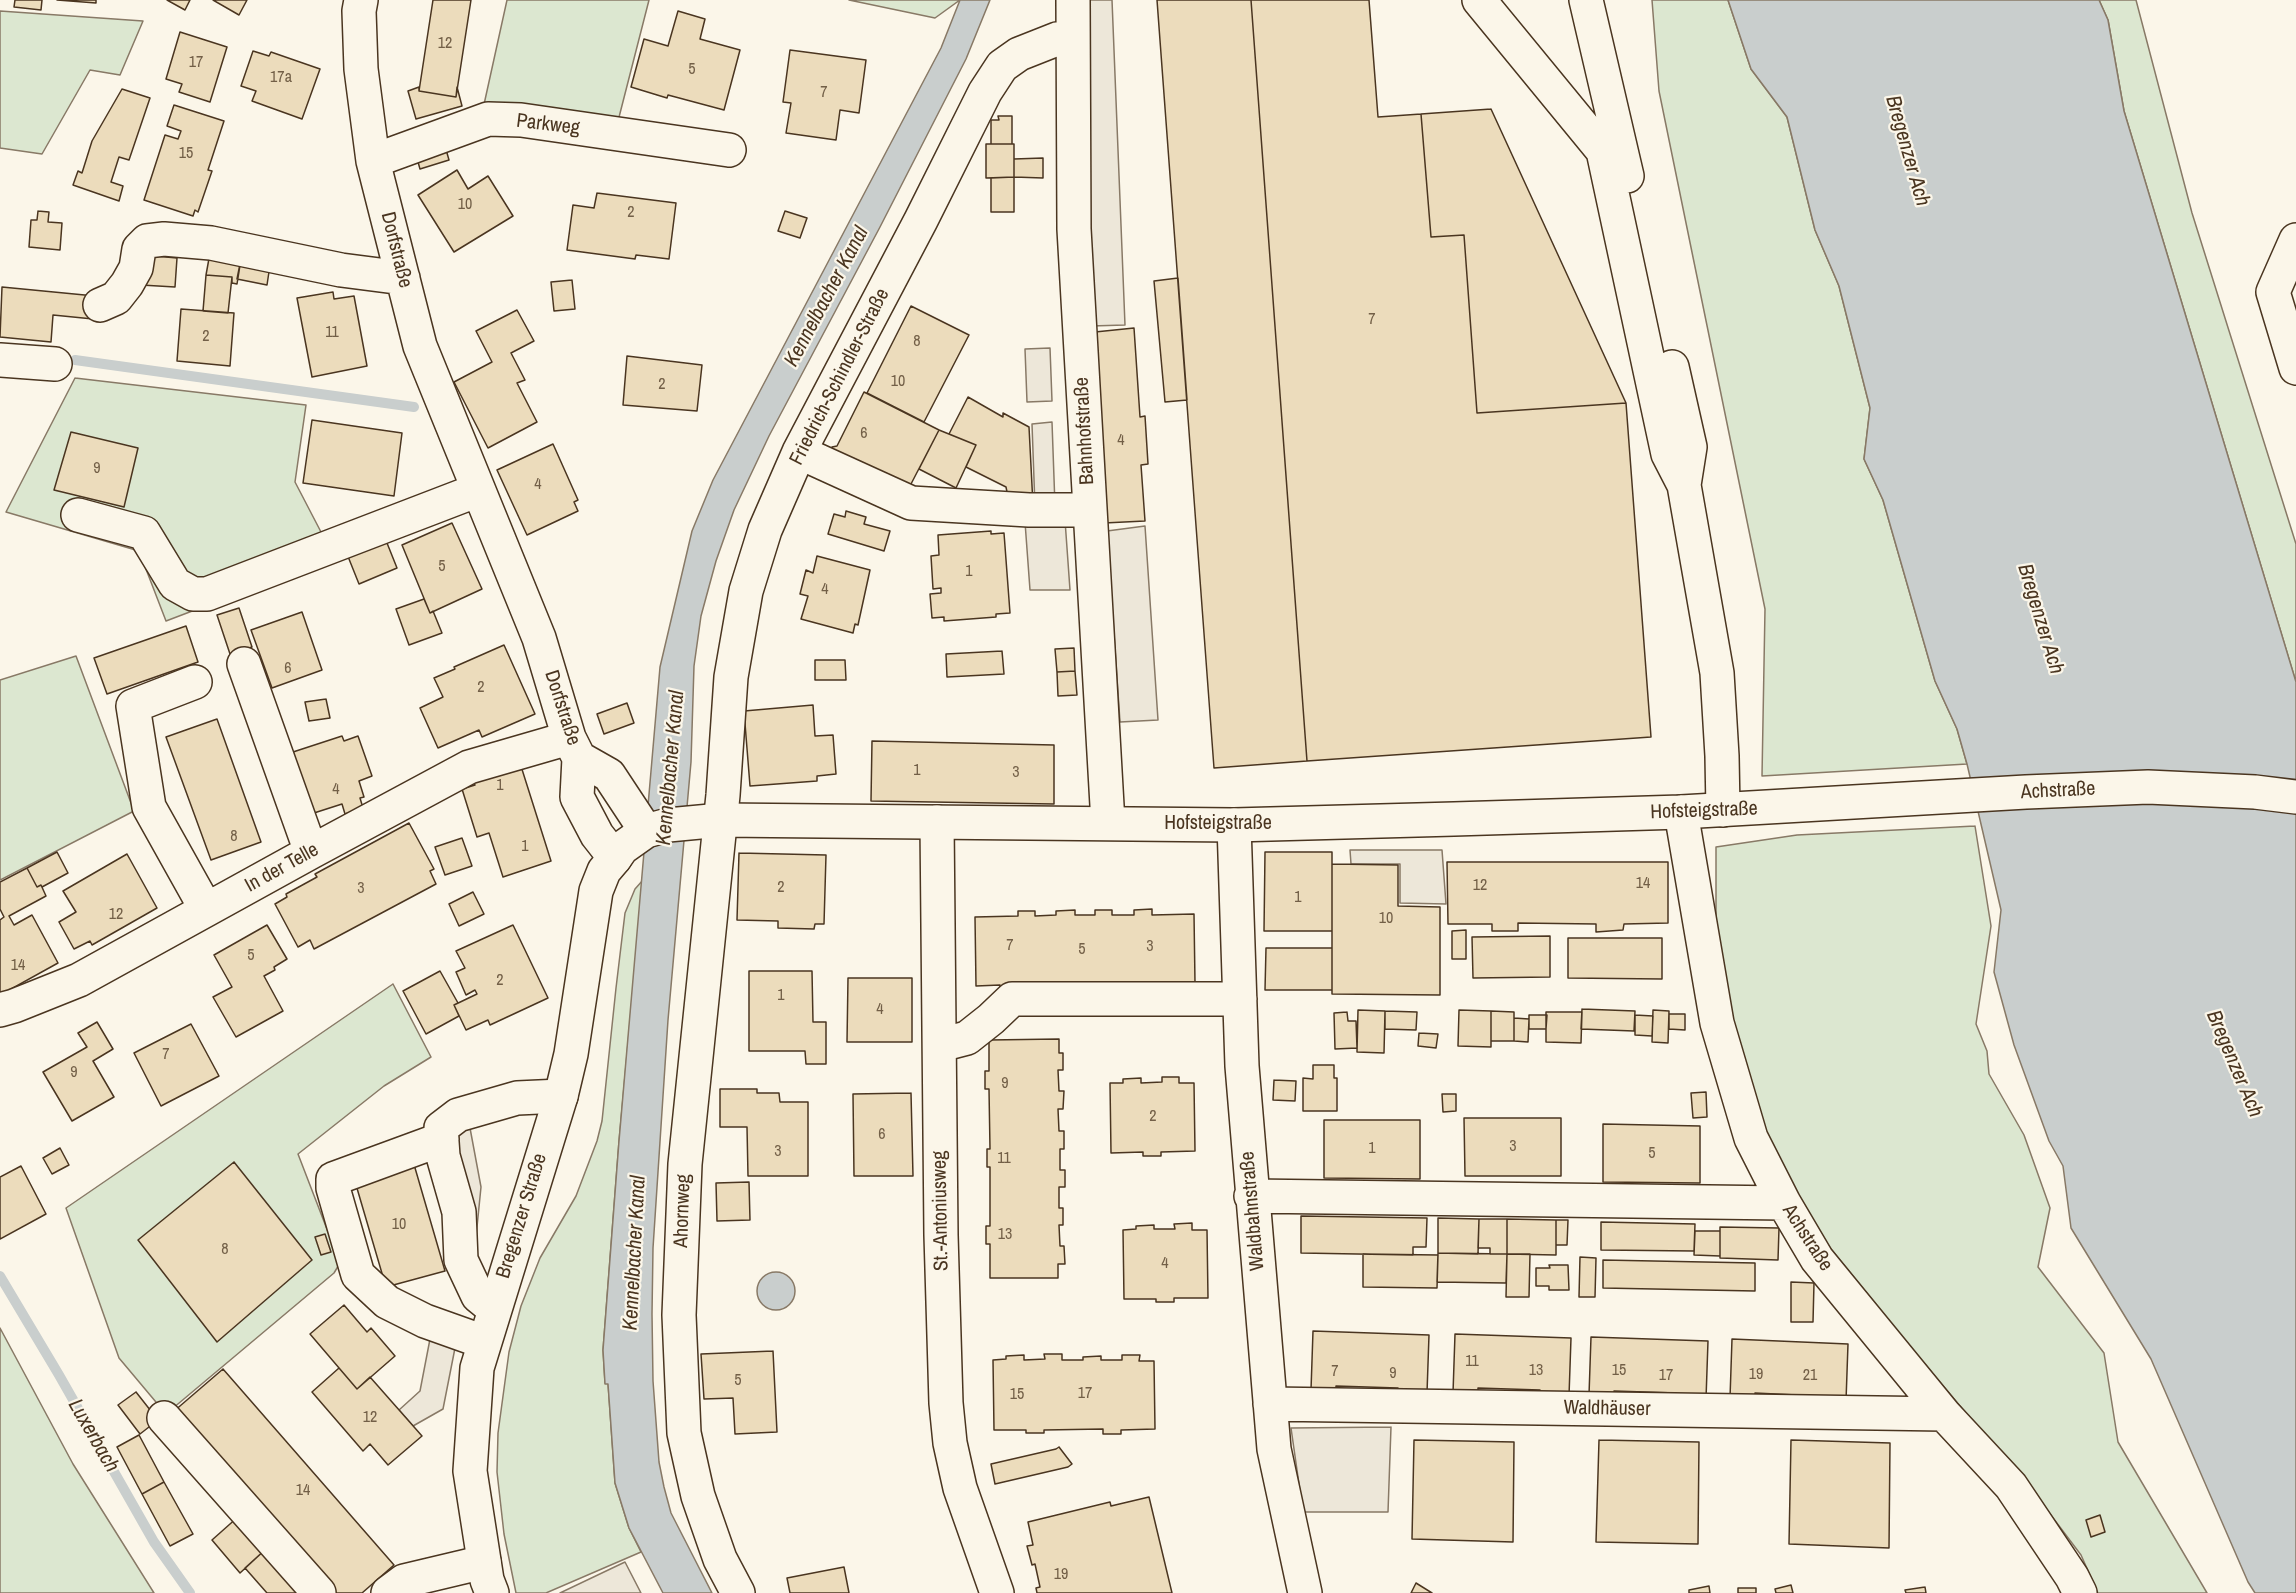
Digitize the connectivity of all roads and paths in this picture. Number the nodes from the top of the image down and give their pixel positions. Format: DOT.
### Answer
graph roads {
  1 [pos="361,0"];
  2 [pos="1073,0"];
  3 [pos="1479,0"];
  4 [pos="1586,0"];
  5 [pos="1071,38"];
  6 [pos="729,150"];
  7 [pos="373,161"];
  8 [pos="2296,240"];
  9 [pos="403,278"];
  10 [pos="100,305"];
  11 [pos="0,360"];
  12 [pos="55,364"];
  13 [pos="2296,368"];
  14 [pos="799,452"];
  15 [pos="1684,485"];
  16 [pos="478,490"];
  17 [pos="1090,510"];
  18 [pos="78,515"];
  19 [pos="244,664"];
  20 [pos="195,682"];
  21 [pos="574,748"];
  22 [pos="2296,797"];
  23 [pos="1820,805"];
  24 [pos="1723,810"];
  25 [pos="1681,812"];
  26 [pos="721,820"];
  27 [pos="937,822"];
  28 [pos="1108,824"];
  29 [pos="1234,825"];
  30 [pos="628,846"];
  31 [pos="311,852"];
  32 [pos="206,909"];
  33 [pos="1240,999"];
  34 [pos="0,1010"];
  35 [pos="940,1045"];
  36 [pos="561,1096"];
  37 [pos="442,1139"];
  38 [pos="1251,1196"];
  39 [pos="1784,1203"];
  40 [pos="494,1309"];
  41 [pos="484,1342"];
  42 [pos="1270,1404"];
  43 [pos="1944,1414"];
  44 [pos="164,1418"];
  45 [pos="488,1578"];
  46 [pos="319,1593"];
  47 [pos="387,1593"];
  48 [pos="738,1593"];
  49 [pos="997,1593"];
  50 [pos="1305,1593"];
  51 [pos="2080,1593"];
  1 -- 7 [label="street, Dorfstraße"];
  2 -- 5 [label="street"];
  3 -- 15 [label="street"];
  4 -- 15 [label="street"];
  5 -- 14 [label="street, Friedrich-Schindler-Straße"];
  5 -- 17 [label="street, Bahnhofstraße"];
  6 -- 7 [label="street, Parkweg"];
  7 -- 9 [label="street, Dorfstraße"];
  8 -- 13 [label="street"];
  9 -- 10 [label="street"];
  9 -- 16 [label="street, Dorfstraße"];
  11 -- 12 [label="street"];
  14 -- 17 [label="street"];
  14 -- 26 [label="street, Friedrich-Schindler-Straße"];
  15 -- 24 [label="street"];
  16 -- 18 [label="street"];
  16 -- 21 [label="street, Dorfstraße"];
  17 -- 28 [label="street, Bahnhofstraße"];
  19 -- 31 [label="street"];
  20 -- 32 [label="street"];
  21 -- 30 [label="street, Dorfstraße"];
  21 -- 30 [label="street, Dorfstraße"];
  21 -- 31 [label="street, In der Telle"];
  22 -- 23 [label="street, Achstraße"];
  23 -- 24 [label="street, Hofsteigstraße"];
  24 -- 25 [label="street, Hofsteigstraße"];
  25 -- 29 [label="street, Hofsteigstraße"];
  25 -- 39 [label="street, Achstraße"];
  26 -- 27 [label="street, Hofsteigstraße"];
  26 -- 30 [label="street, Hofsteigstraße"];
  26 -- 48 [label="street, Ahornweg"];
  27 -- 28 [label="street, Hofsteigstraße"];
  27 -- 35 [label="street, St.-Antoniusweg"];
  28 -- 29 [label="street, Hofsteigstraße"];
  29 -- 33 [label="street, Waldbahnstraße"];
  30 -- 36 [label="street, Bregenzer Straße"];
  31 -- 32 [label="street, In der Telle"];
  32 -- 34 [label="street, In der Telle"];
  33 -- 35 [label="street"];
  33 -- 38 [label="street, Waldbahnstraße"];
  35 -- 49 [label="street, St.-Antoniusweg"];
  36 -- 37 [label="street"];
  36 -- 40 [label="street, Bregenzer Straße"];
  37 -- 40 [label="street"];
  37 -- 41 [label="street"];
  38 -- 39 [label="street"];
  38 -- 42 [label="street, Waldbahnstraße"];
  39 -- 43 [label="street, Achstraße"];
  40 -- 41 [label="street, Bregenzer Straße"];
  41 -- 45 [label="street, Bregenzer Straße"];
  42 -- 43 [label="street, Waldhäuser"];
  42 -- 50 [label="street, Waldbahnstraße"];
  43 -- 51 [label="street, Achstraße"];
  44 -- 46 [label="street"];
  45 -- 47 [label="street"];
}
